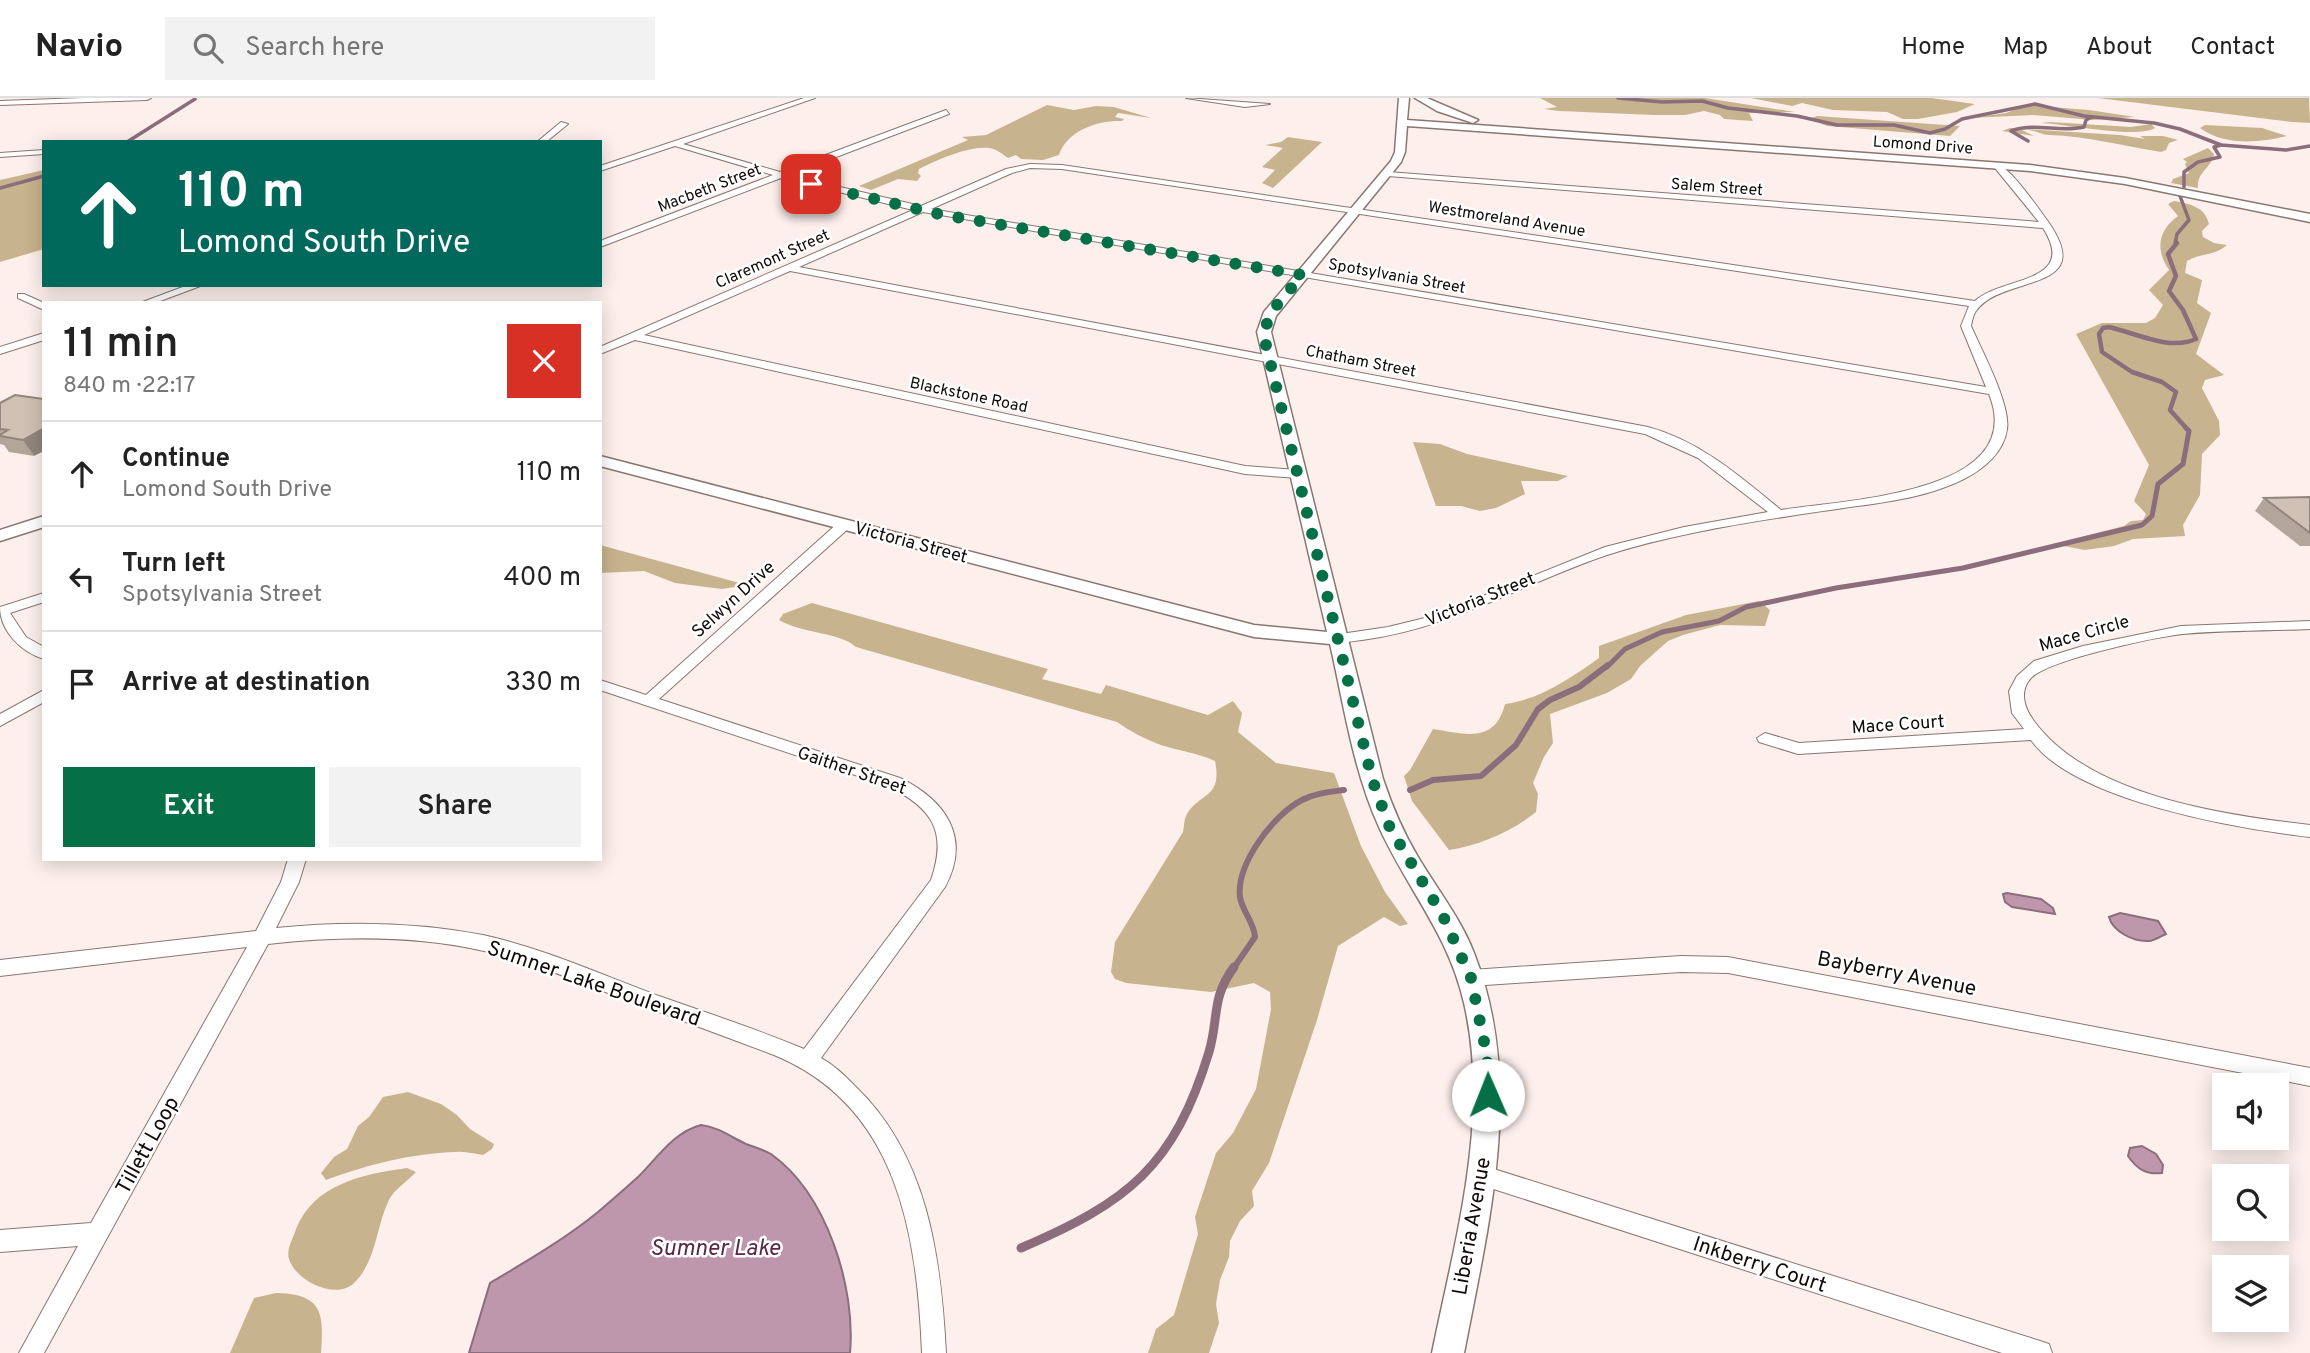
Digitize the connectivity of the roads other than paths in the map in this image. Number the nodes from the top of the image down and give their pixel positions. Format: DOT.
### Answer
graph roads {
  1 [pos="147,98"];
  2 [pos="811,98"];
  3 [pos="1190,98"];
  4 [pos="1404,98"];
  5 [pos="1420,98"];
  6 [pos="114,99"];
  7 [pos="0,103"];
  8 [pos="1266,104"];
  9 [pos="946,112"];
  10 [pos="1402,123"];
  11 [pos="564,124"];
  12 [pos="1530,132"];
  13 [pos="544,140"];
  14 [pos="675,144"];
  15 [pos="42,152"];
  16 [pos="0,155"];
  17 [pos="1035,166"];
  18 [pos="1998,166"];
  19 [pos="602,168"];
  20 [pos="1388,174"];
  21 [pos="780,175"];
  22 [pos="921,210"];
  23 [pos="1356,211"];
  24 [pos="2310,218"];
  25 [pos="2045,225"];
  26 [pos="602,243"];
  27 [pos="790,268"];
  28 [pos="1303,275"];
  29 [pos="192,287"];
  30 [pos="21,296"];
  31 [pos="151,301"];
  32 [pos="1974,304"];
  33 [pos="42,306"];
  34 [pos="633,336"];
  35 [pos="42,337"];
  36 [pos="602,350"];
  37 [pos="0,351"];
  38 [pos="1270,359"];
  39 [pos="1995,391"];
  40 [pos="602,462"];
  41 [pos="1298,474"];
  42 [pos="1780,515"];
  43 [pos="42,522"];
  44 [pos="844,524"];
  45 [pos="0,536"];
  46 [pos="42,598"];
  47 [pos="1,612"];
  48 [pos="2310,625"];
  49 [pos="1339,638"];
  50 [pos="42,653"];
  51 [pos="602,686"];
  52 [pos="42,696"];
  53 [pos="648,701"];
  54 [pos="0,721"];
  55 [pos="2034,734"];
  56 [pos="1765,738"];
  57 [pos="2310,831"];
  58 [pos="296,861"];
  59 [pos="262,937"];
  60 [pos="0,968"];
  61 [pos="1471,978"];
  62 [pos="808,1060"];
  63 [pos="2310,1077"];
  64 [pos="1481,1175"];
  65 [pos="98,1233"];
  66 [pos="0,1241"];
  67 [pos="31,1353"];
  68 [pos="934,1353"];
  69 [pos="1448,1353"];
  70 [pos="2040,1353"];
  1 -- 6 [label="street"];
  2 -- 14 [label="street"];
  3 -- 8 [label="street"];
  4 -- 10 [label="main road"];
  5 -- 12 [label="main road, Lomond Drive"];
  6 -- 7 [label="street"];
  9 -- 21 [label="street, Macbeth Street"];
  10 -- 12 [label="main road, Lomond Drive"];
  10 -- 20 [label="main road, Liberia Avenue"];
  11 -- 13 [label="street"];
  12 -- 18 [label="main road, Lomond Drive"];
  14 -- 19 [label="street"];
  14 -- 21 [label="street, Spotsylvania Street"];
  15 -- 16 [label="street"];
  17 -- 22 [label="street, Claremont Street"];
  17 -- 23 [label="street, Westmoreland Avenue"];
  18 -- 24 [label="main road, Lomond Drive"];
  18 -- 25 [label="street"];
  20 -- 23 [label="main road, Liberia Avenue"];
  20 -- 25 [label="street, Salem Street"];
  21 -- 22 [label="street, Spotsylvania Street"];
  21 -- 26 [label="street, Macbeth Street"];
  22 -- 27 [label="street, Claremont Street"];
  22 -- 28 [label="street, Spotsylvania Street"];
  23 -- 28 [label="main road, Liberia Avenue"];
  23 -- 32 [label="street, Westmoreland Avenue"];
  25 -- 32 [label="street"];
  27 -- 34 [label="street, Claremont Street"];
  27 -- 38 [label="street, Chatham Street"];
  28 -- 38 [label="main road, Liberia Avenue"];
  28 -- 39 [label="street, Spotsylvania Street"];
  29 -- 31 [label="street"];
  30 -- 33 [label="street"];
  32 -- 39 [label="street, Victoria Street"];
  34 -- 36 [label="street, Claremont Street"];
  34 -- 41 [label="street, Blackstone Road"];
  35 -- 37 [label="street"];
  38 -- 41 [label="main road, Liberia Avenue"];
  38 -- 42 [label="street, Chatham Street"];
  39 -- 42 [label="street, Victoria Street"];
  40 -- 44 [label="main road, Victoria Street"];
  41 -- 49 [label="main road, Liberia Avenue"];
  42 -- 49 [label="street, Victoria Street"];
  43 -- 45 [label="main road"];
  44 -- 49 [label="main road, Victoria Street"];
  44 -- 53 [label="street, Selwyn Drive"];
  46 -- 47 [label="street"];
  47 -- 50 [label="street"];
  48 -- 55 [label="street, Mace Circle"];
  49 -- 61 [label="main road, Liberia Avenue"];
  51 -- 53 [label="street, Gaither Street"];
  52 -- 54 [label="street"];
  53 -- 62 [label="street, Gaither Street"];
  55 -- 56 [label="street, Mace Court"];
  55 -- 57 [label="street, Mace Circle"];
  58 -- 59 [label="street, Tillett Loop"];
  59 -- 60 [label="street, Sumner Lake Boulevard"];
  59 -- 62 [label="street, Sumner Lake Boulevard"];
  59 -- 65 [label="street, Tillett Loop"];
  61 -- 63 [label="street, Bayberry Avenue"];
  61 -- 64 [label="main road, Liberia Avenue"];
  62 -- 68 [label="street, Sumner Lake Boulevard"];
  64 -- 69 [label="main road, Liberia Avenue"];
  64 -- 70 [label="street, Inkberry Court"];
  65 -- 66 [label="street"];
  65 -- 67 [label="street, Tillett Loop"];
}
